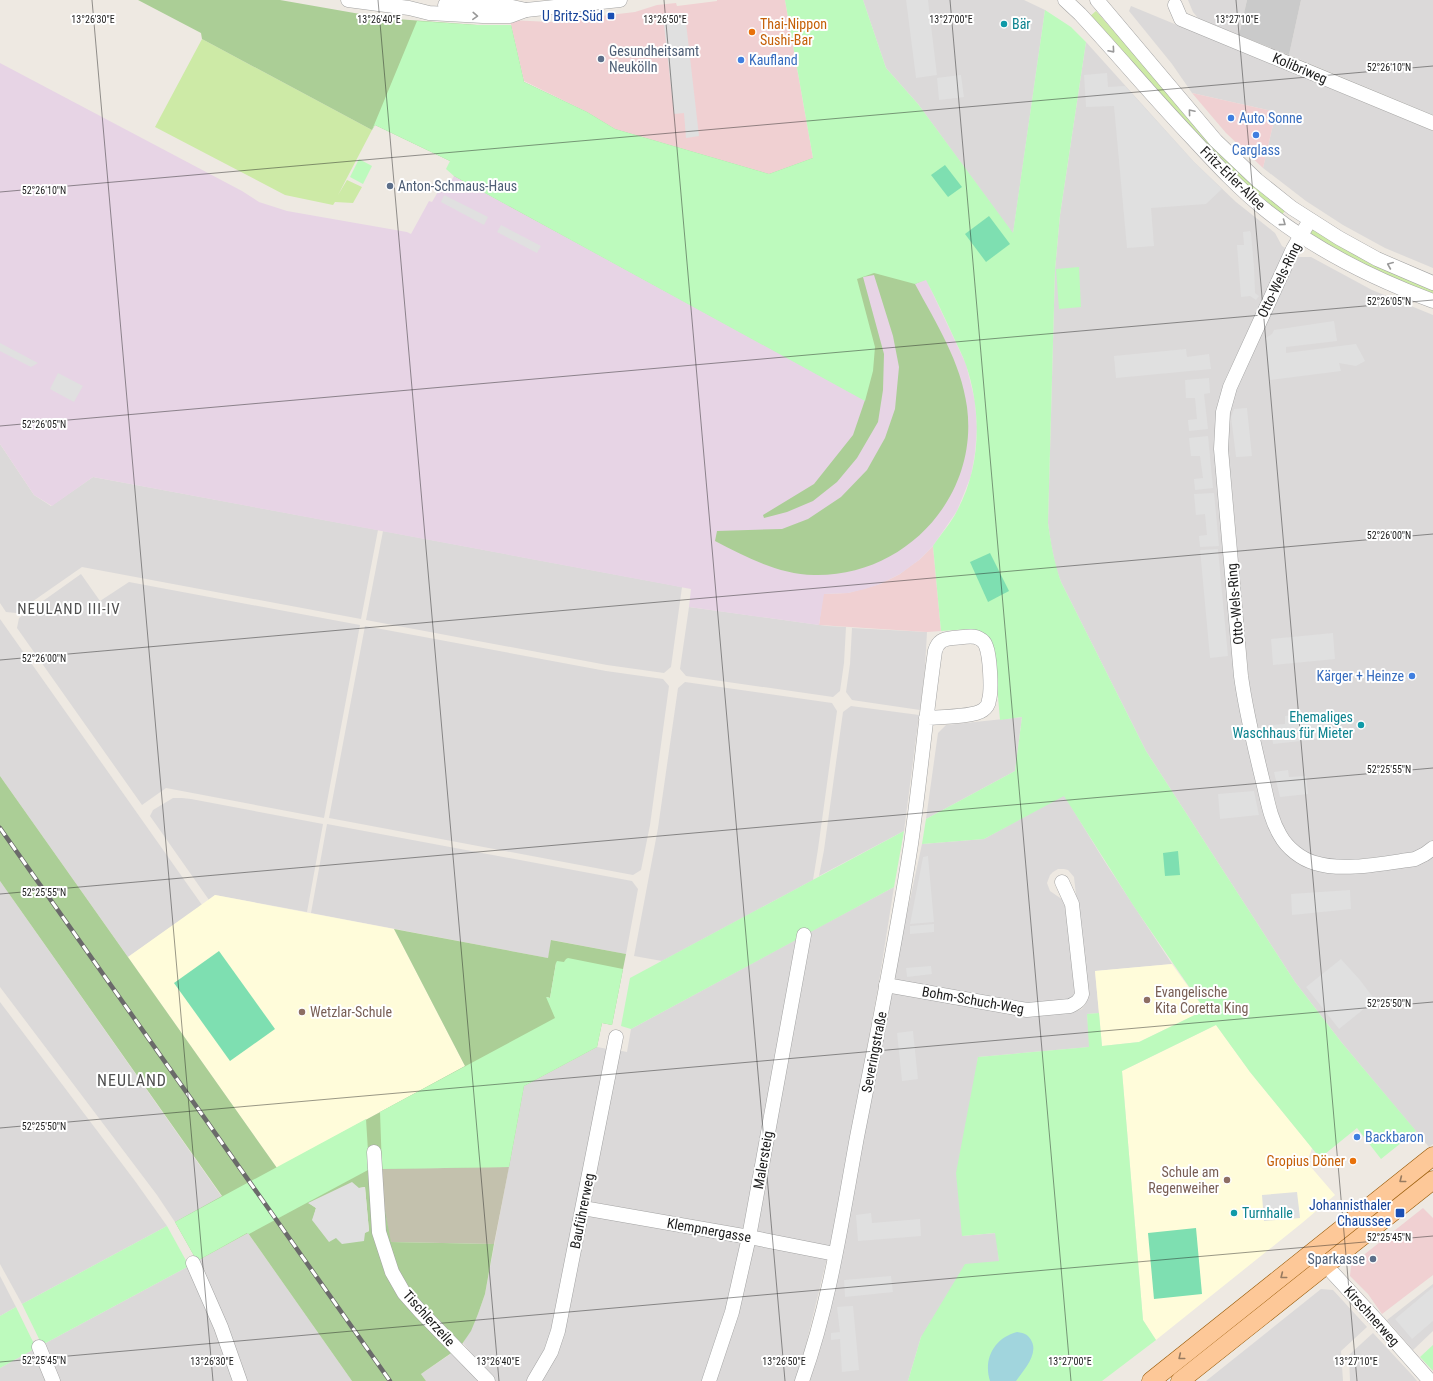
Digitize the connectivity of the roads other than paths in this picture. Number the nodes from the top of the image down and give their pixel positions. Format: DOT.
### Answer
graph roads {
  1 [pos="348,0"];
  2 [pos="620,0"];
  3 [pos="1097,0"];
  4 [pos="1071,2"];
  5 [pos="1175,5"];
  6 [pos="1433,123"];
  7 [pos="1310,220"];
  8 [pos="1300,235"];
  9 [pos="1433,283"];
  10 [pos="1433,301"];
  11 [pos="926,718"];
  12 [pos="1433,848"];
  13 [pos="1062,882"];
  14 [pos="804,935"];
  15 [pos="886,985"];
  16 [pos="616,1037"];
  17 [pos="374,1152"];
  18 [pos="1433,1156"];
  19 [pos="1433,1180"];
  20 [pos="583,1208"];
  21 [pos="749,1237"];
  22 [pos="1314,1252"];
  23 [pos="835,1254"];
  24 [pos="193,1263"];
  25 [pos="1326,1265"];
  26 [pos="39,1347"];
  27 [pos="53,1381"];
  28 [pos="240,1381"];
  29 [pos="488,1381"];
  30 [pos="534,1381"];
  31 [pos="709,1381"];
  32 [pos="802,1381"];
  33 [pos="1151,1381"];
  34 [pos="1180,1381"];
  35 [pos="1430,1381"];
  1 -- 2 [label="street"];
  7 -- 3 [label="street, Fritz-Erler-Allee, one-way"];
  4 -- 8 [label="street, Fritz-Erler-Allee, one-way"];
  5 -- 6 [label="street, Kolibriweg"];
  7 -- 8 [label="street, Otto-Wels-Ring"];
  9 -- 7 [label="street, Fritz-Erler-Allee, one-way"];
  8 -- 10 [label="street, Fritz-Erler-Allee"];
  8 -- 12 [label="street, Otto-Wels-Ring"];
  11 -- 11 [label="street, Severingstraße"];
  11 -- 15 [label="street, Severingstraße"];
  13 -- 15 [label="street, Bohm-Schuch-Weg"];
  14 -- 21 [label="street, Malersteig"];
  15 -- 23 [label="street, Severingstraße"];
  16 -- 20 [label="street, Bauführerweg"];
  17 -- 29 [label="street, Tischlerzeile"];
  18 -- 22 [label="main road, one-way"];
  19 -- 25 [label="main road"];
  20 -- 21 [label="street, Klempnergasse"];
  20 -- 30 [label="street, Bauführerweg"];
  21 -- 23 [label="street, Klempnergasse"];
  21 -- 31 [label="street, Malersteig"];
  22 -- 25 [label="street, Kirschnerweg"];
  22 -- 33 [label="main road, one-way"];
  23 -- 32 [label="street, Severingstraße"];
  24 -- 28 [label="street"];
  25 -- 34 [label="main road"];
  25 -- 35 [label="street, Kirschnerweg"];
  26 -- 27 [label="street"];
}
